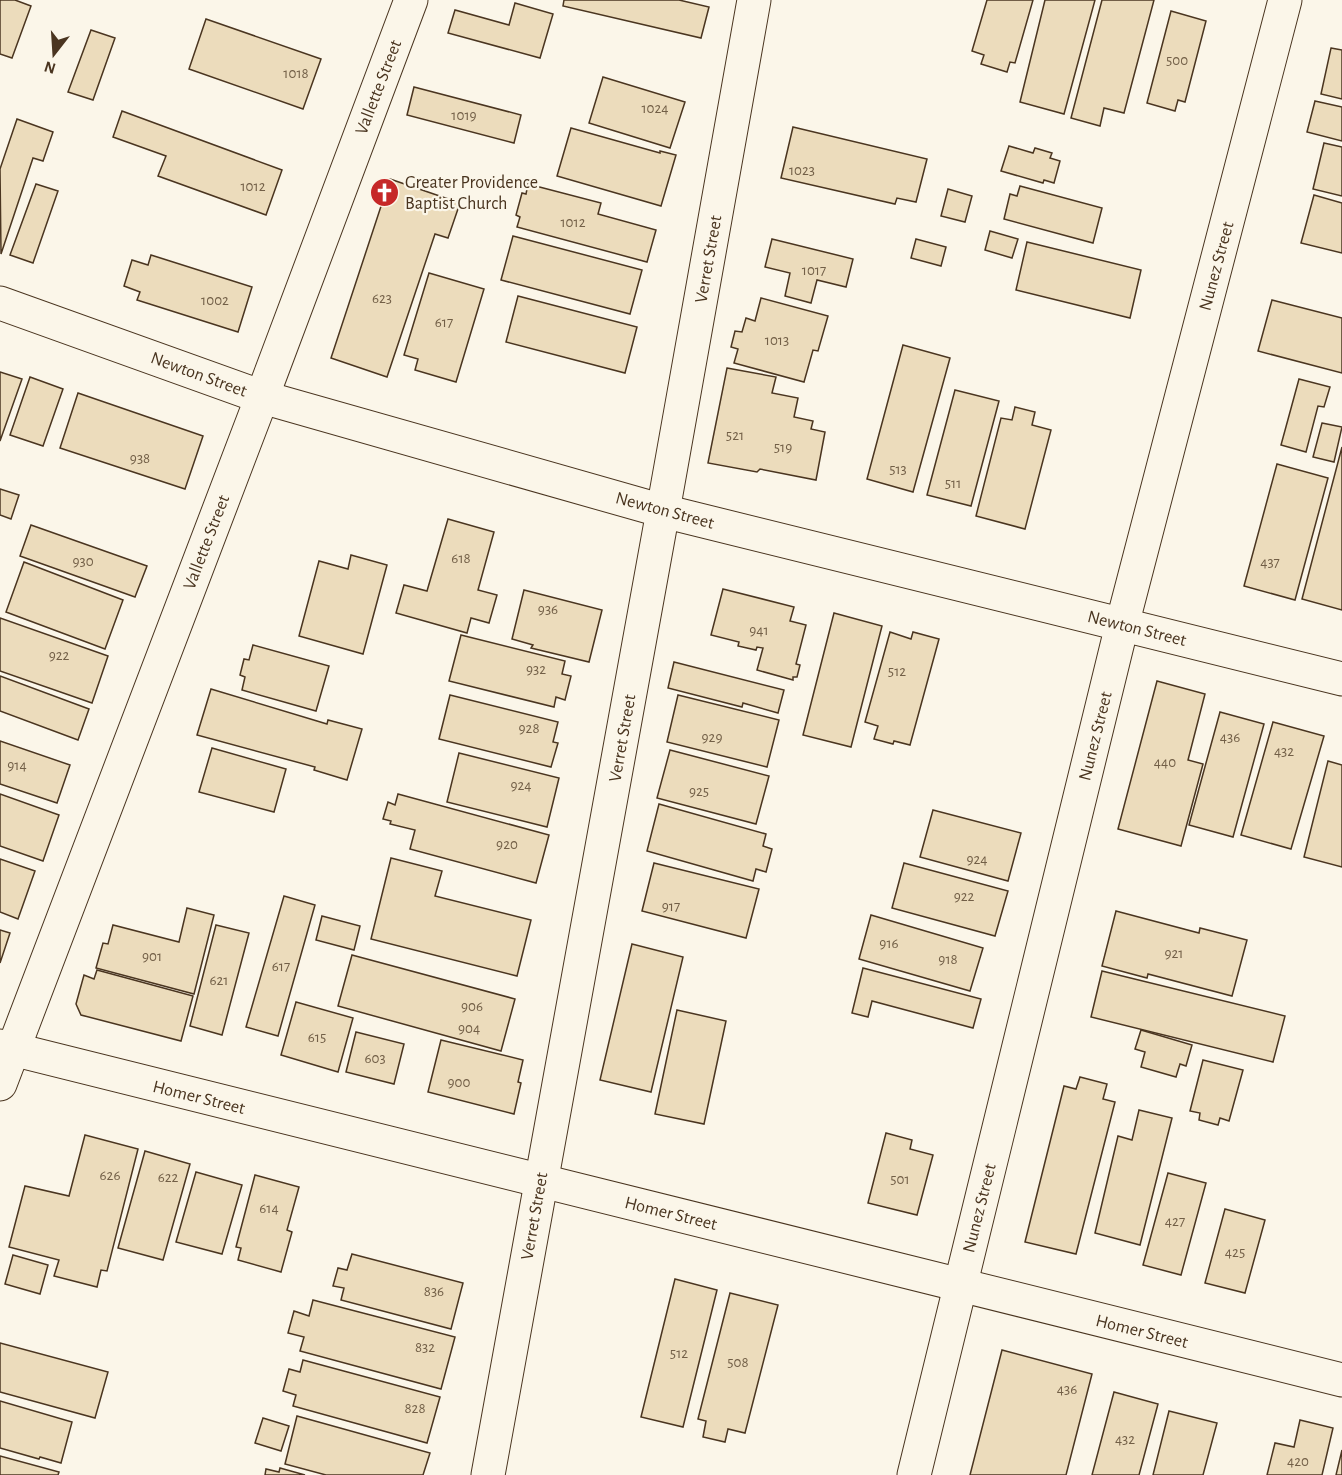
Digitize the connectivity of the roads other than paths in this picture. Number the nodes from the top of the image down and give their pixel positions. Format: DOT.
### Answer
graph roads {
  1 [pos="411,0"];
  2 [pos="754,0"];
  3 [pos="1285,0"];
  4 [pos="0,303"];
  5 [pos="262,397"];
  6 [pos="663,511"];
  7 [pos="1122,625"];
  8 [pos="1342,679"];
  9 [pos="6,1049"];
  10 [pos="0,1083"];
  11 [pos="541,1180"];
  12 [pos="960,1286"];
  13 [pos="1342,1380"];
  14 [pos="488,1475"];
  15 [pos="914,1475"];
  1 -- 5 [label="street, Vallette Street"];
  2 -- 6 [label="street, Verret Street"];
  3 -- 7 [label="street, Nunez Street"];
  4 -- 5 [label="street, Newton Street"];
  5 -- 6 [label="street, Newton Street"];
  5 -- 9 [label="street, Vallette Street"];
  6 -- 7 [label="street, Newton Street"];
  6 -- 11 [label="street, Verret Street"];
  7 -- 8 [label="street, Newton Street"];
  7 -- 12 [label="street, Nunez Street"];
  9 -- 10 [label="street, Vallette Street"];
  9 -- 11 [label="street, Homer Street"];
  11 -- 12 [label="street, Homer Street"];
  11 -- 14 [label="street, Verret Street"];
  12 -- 13 [label="street, Homer Street"];
  12 -- 15 [label="street, Nunez Street"];
}
